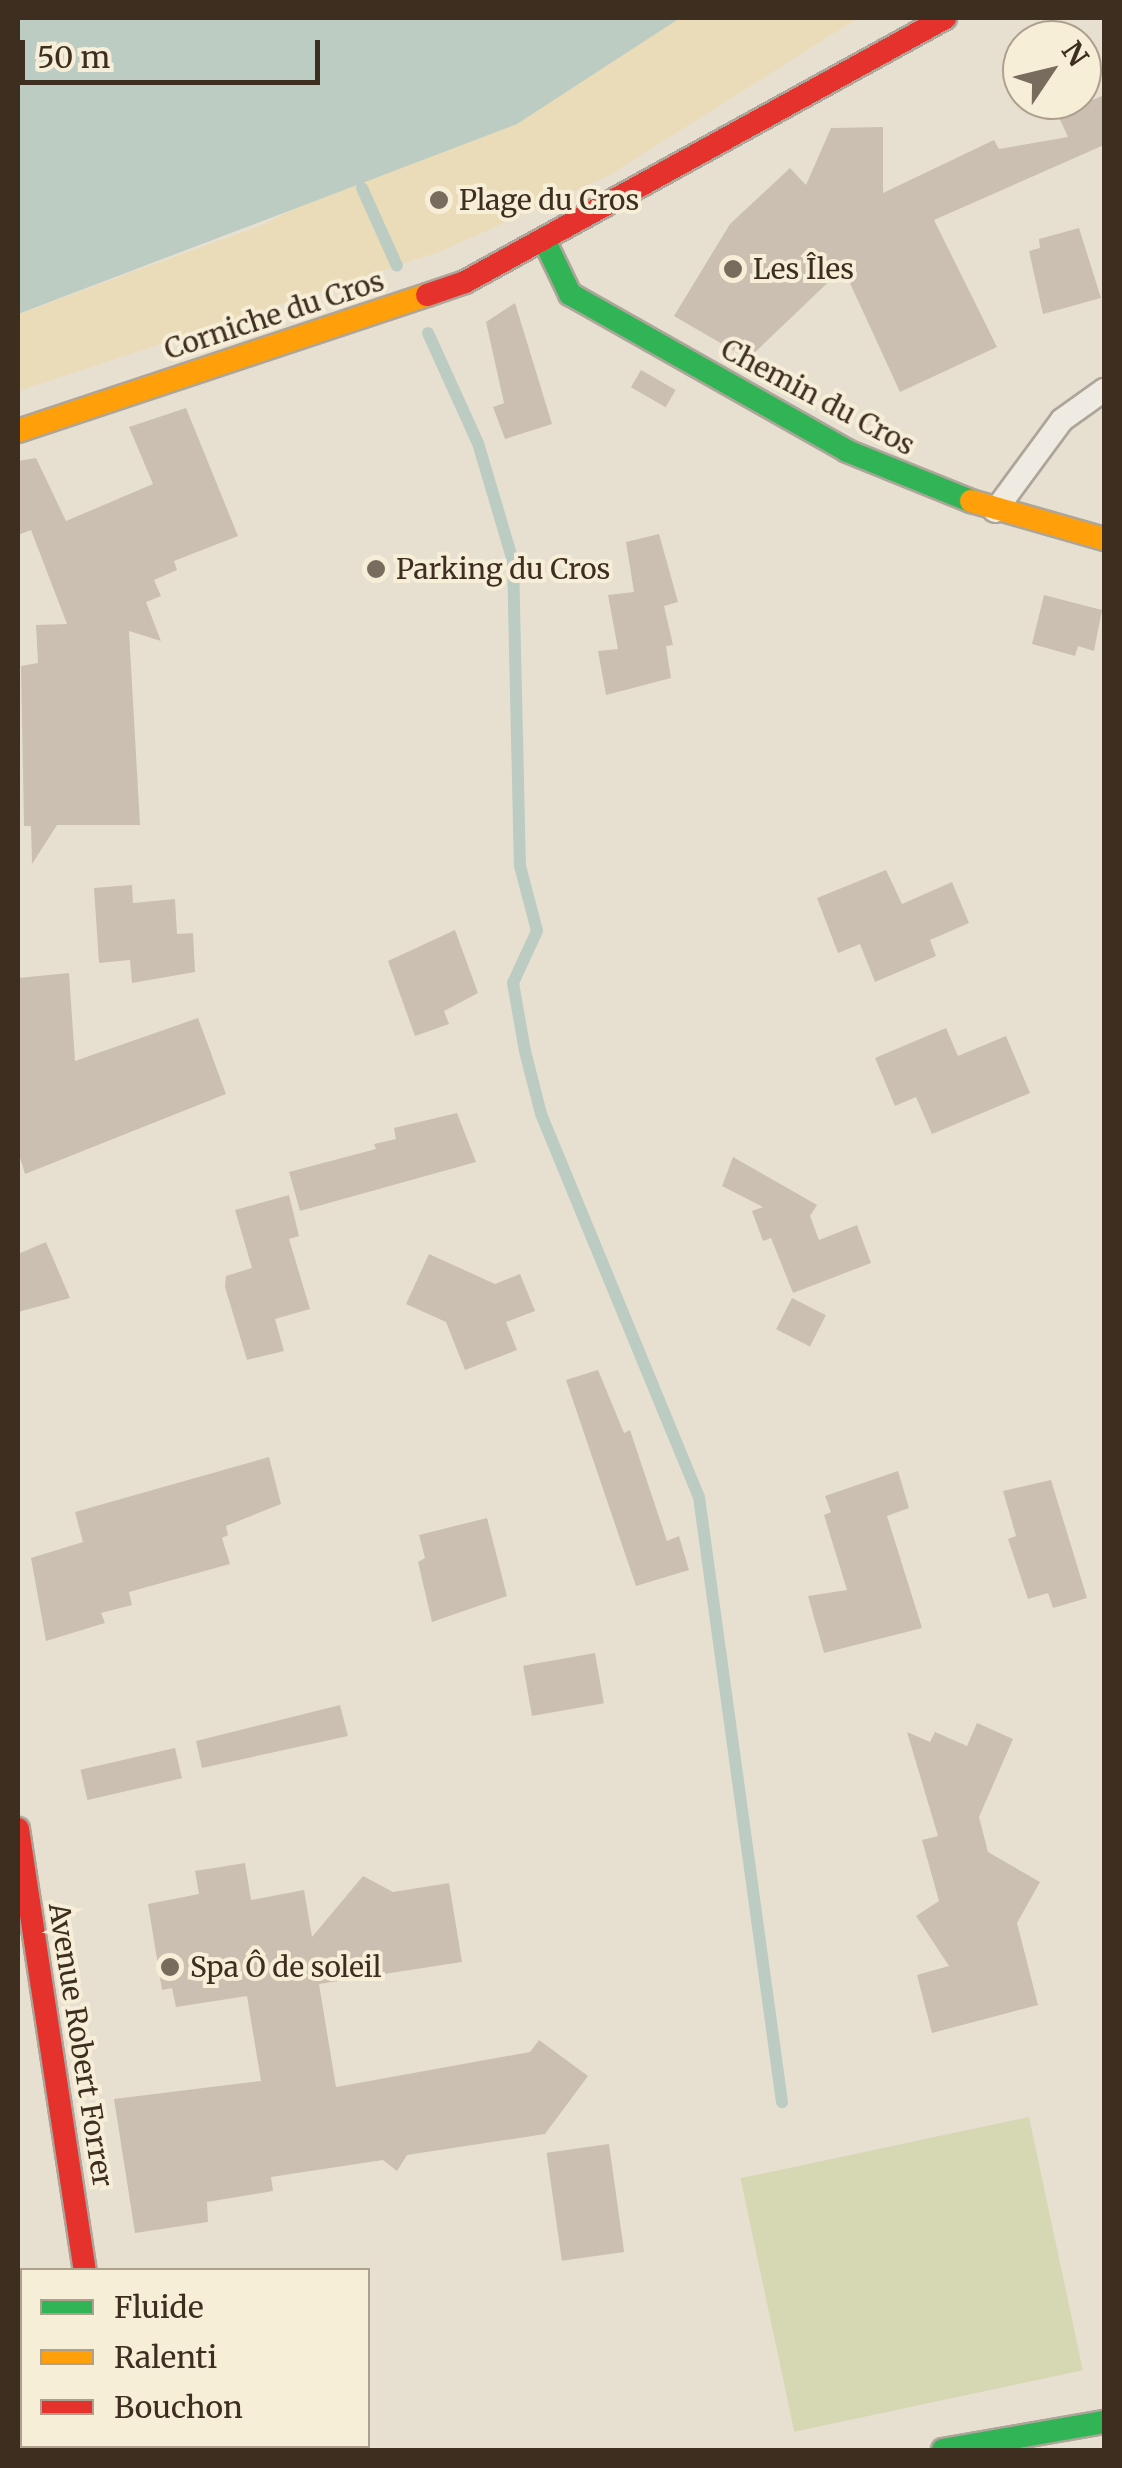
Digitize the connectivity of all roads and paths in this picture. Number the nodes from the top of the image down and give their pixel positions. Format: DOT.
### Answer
graph roads {
  1 [pos="946,18"];
  2 [pos="545,242"];
  3 [pos="1104,390"];
  4 [pos="18,430"];
  5 [pos="995,511"];
  6 [pos="1104,539"];
  7 [pos="18,1829"];
  8 [pos="26,1931"];
  9 [pos="85,2268"];
  10 [pos="1104,2422"];
  11 [pos="327,2448"];
  12 [pos="354,2450"];
  13 [pos="943,2450"];
  1 -- 2 [label="street, Corniche du Cros"];
  2 -- 4 [label="street, Corniche du Cros"];
  2 -- 5 [label="street, Chemin du Cros"];
  3 -- 5 [label="lane"];
  5 -- 6 [label="street, Chemin du Cros"];
  7 -- 8 [label="street, Avenue Robert Forrer"];
  8 -- 9 [label="street, Avenue Robert Forrer"];
  10 -- 13 [label="street"];
  11 -- 12 [label="street"];
}
